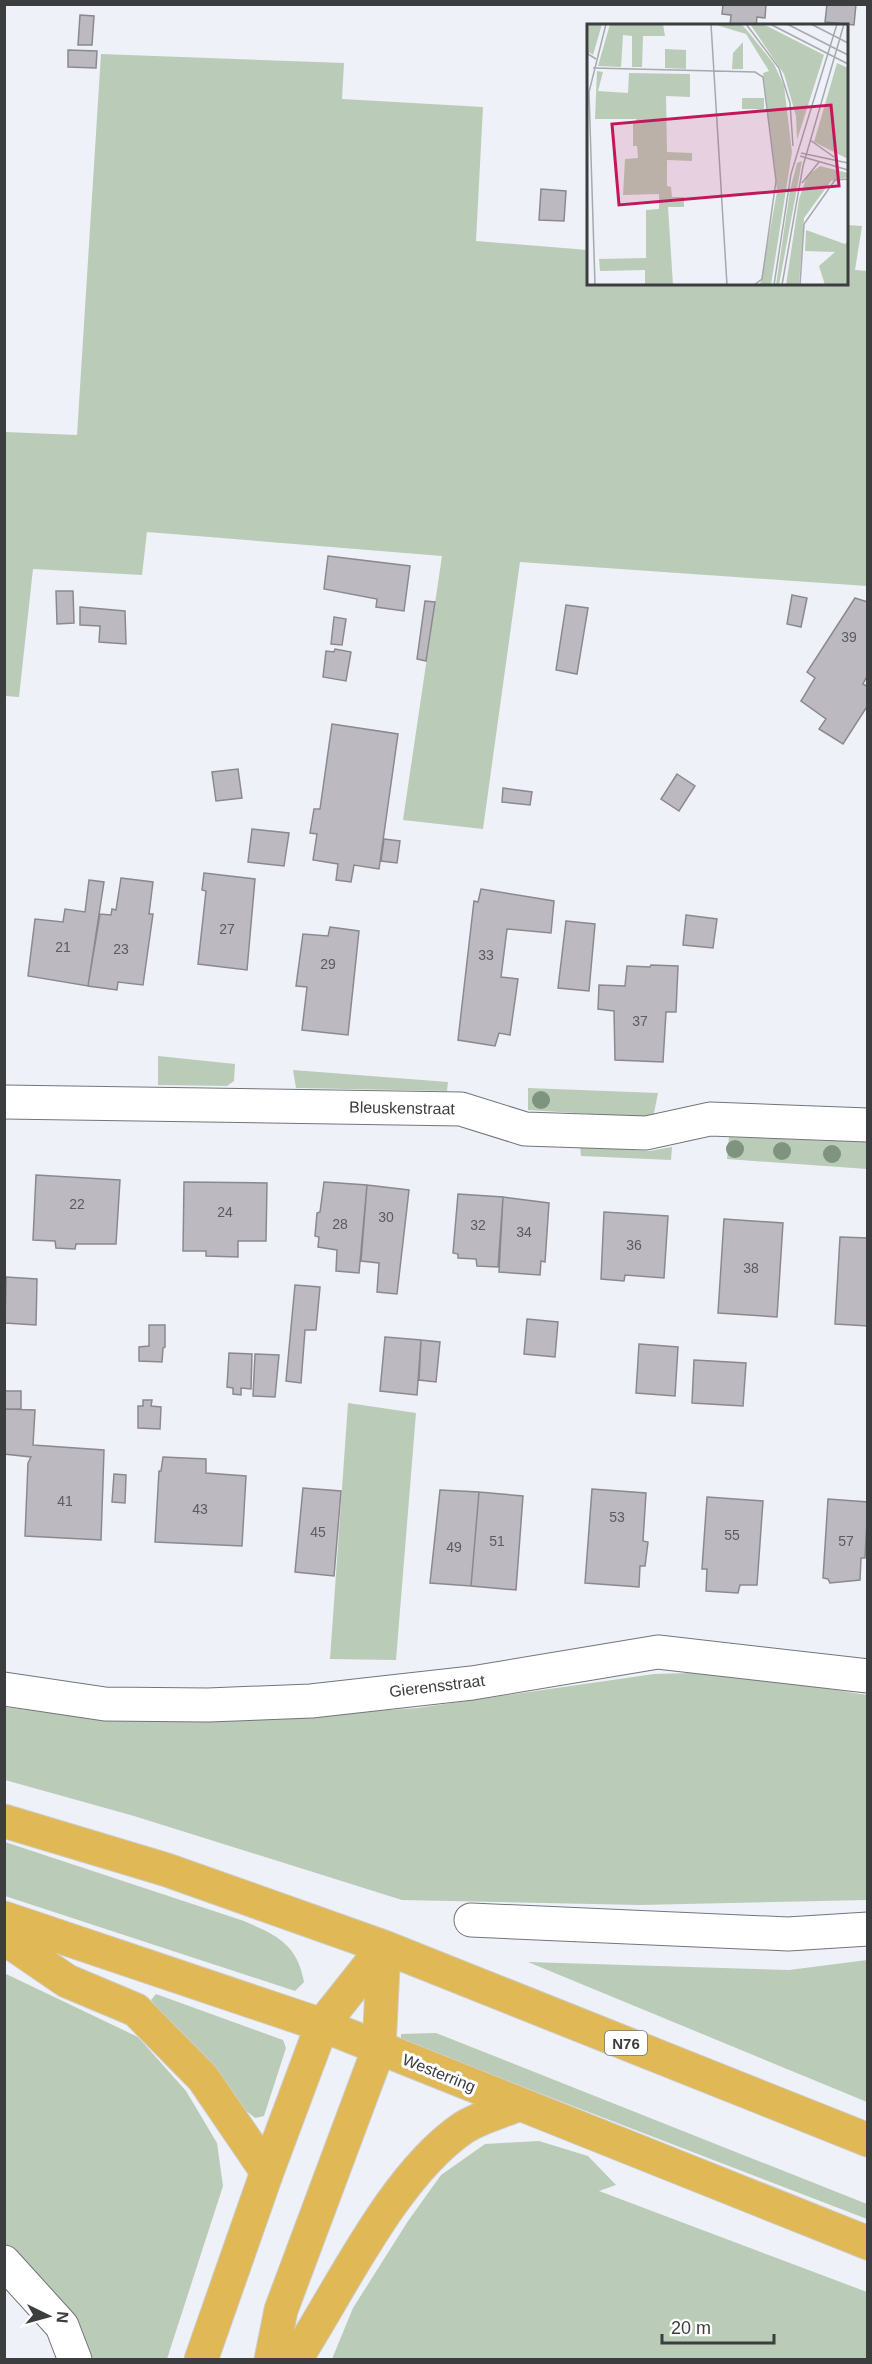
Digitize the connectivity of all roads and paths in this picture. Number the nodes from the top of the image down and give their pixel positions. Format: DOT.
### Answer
graph roads {
  1 [pos="4,1102"];
  2 [pos="867,1125"];
  3 [pos="867,1676"];
  4 [pos="4,1689"];
  5 [pos="4,1821"];
  6 [pos="4,1918"];
  7 [pos="471,1920"];
  8 [pos="867,1929"];
  9 [pos="4,1938"];
  10 [pos="384,1947"];
  11 [pos="322,2025"];
  12 [pos="379,2048"];
  13 [pos="517,2105"];
  14 [pos="867,2140"];
  15 [pos="267,2172"];
  16 [pos="867,2243"];
  17 [pos="4,2262"];
  18 [pos="75,2360"];
  19 [pos="201,2360"];
  20 [pos="271,2360"];
  21 [pos="295,2360"];
  1 -- 2 [label="street, Bleuskenstraat"];
  3 -- 4 [label="street, Gierensstraat"];
  5 -- 10 [label="highway, N76"];
  6 -- 11 [label="highway, Westerring"];
  7 -- 8 [label="street"];
  9 -- 15 [label="highway"];
  10 -- 11 [label="highway"];
  10 -- 12 [label="highway"];
  10 -- 14 [label="highway, N76"];
  11 -- 12 [label="highway, Westerring"];
  11 -- 15 [label="highway"];
  12 -- 13 [label="highway, Westerring"];
  12 -- 20 [label="highway"];
  13 -- 16 [label="highway, Westerring"];
  13 -- 21 [label="highway"];
  15 -- 19 [label="highway"];
  17 -- 18 [label="street"];
}
